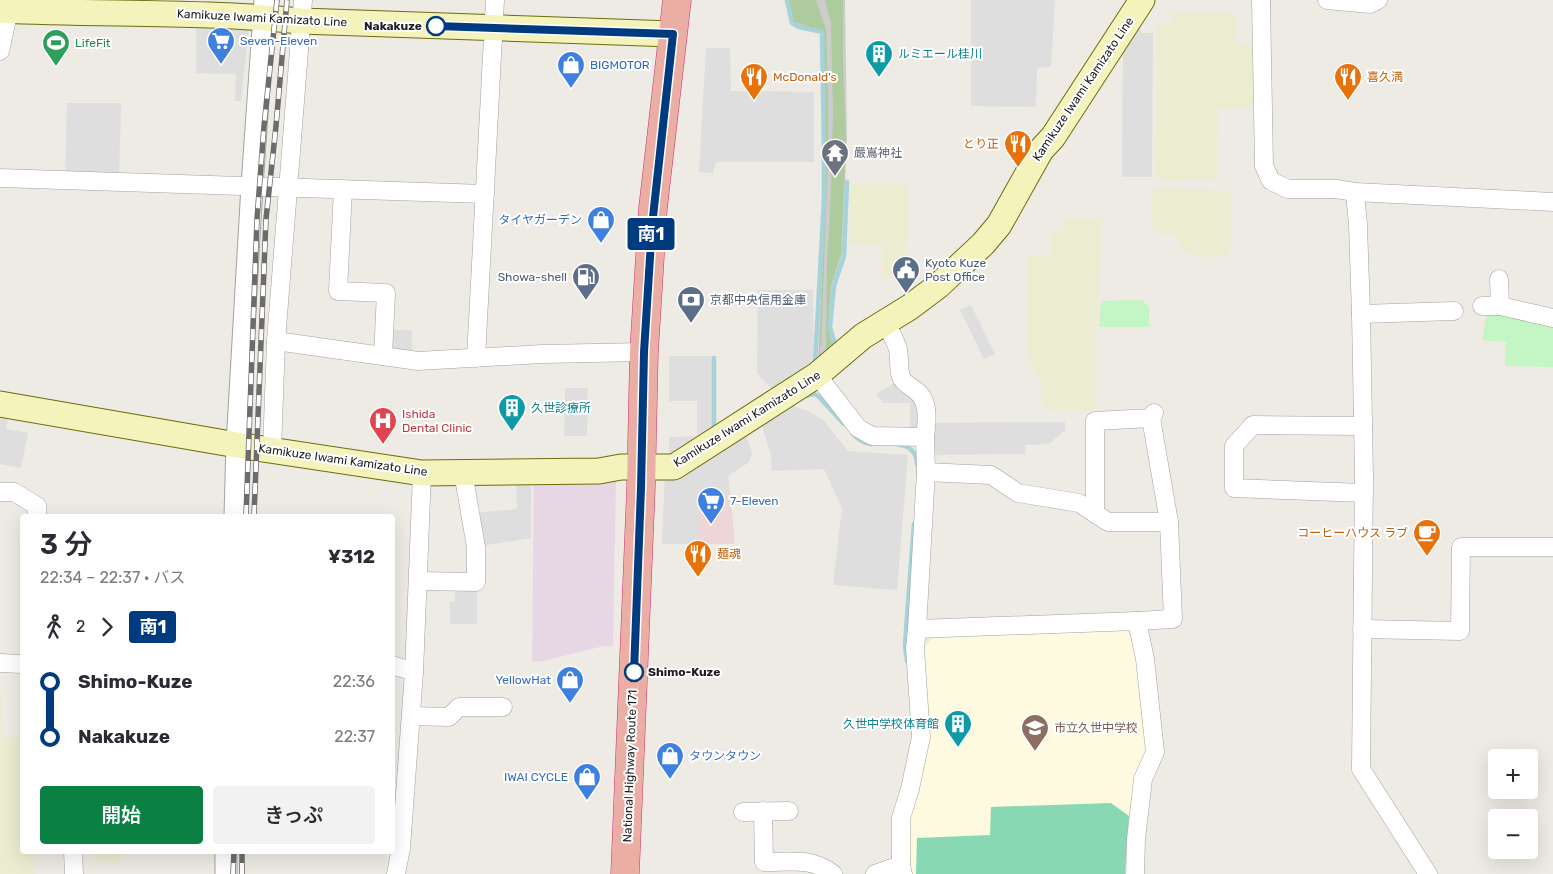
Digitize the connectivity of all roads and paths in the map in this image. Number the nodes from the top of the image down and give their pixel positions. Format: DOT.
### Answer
graph roads {
  1 [pos="495,0"];
  2 [pos="677,0"];
  3 [pos="1142,0"];
  4 [pos="1261,0"];
  5 [pos="1327,0"];
  6 [pos="1378,0"];
  7 [pos="6,7"];
  8 [pos="264,9"];
  9 [pos="302,10"];
  10 [pos="494,28"];
  11 [pos="673,34"];
  12 [pos="0,51"];
  13 [pos="0,178"];
  14 [pos="252,186"];
  15 [pos="288,187"];
  16 [pos="343,189"];
  17 [pos="1355,192"];
  18 [pos="485,194"];
  19 [pos="1553,202"];
  20 [pos="1499,280"];
  21 [pos="1482,306"];
  22 [pos="1500,306"];
  23 [pos="1454,312"];
  24 [pos="1361,314"];
  25 [pos="1553,318"];
  26 [pos="885,322"];
  27 [pos="276,341"];
  28 [pos="644,352"];
  29 [pos="383,356"];
  30 [pos="476,358"];
  31 [pos="816,376"];
  32 [pos="0,404"];
  33 [pos="1363,426"];
  34 [pos="926,437"];
  35 [pos="237,445"];
  36 [pos="272,450"];
  37 [pos="641,467"];
  38 [pos="463,472"];
  39 [pos="926,472"];
  40 [pos="422,473"];
  41 [pos="0,492"];
  42 [pos="1364,493"];
  43 [pos="37,514"];
  44 [pos="235,514"];
  45 [pos="1095,514"];
  46 [pos="1169,522"];
  47 [pos="1553,547"];
  48 [pos="418,581"];
  49 [pos="1137,621"];
  50 [pos="917,629"];
  51 [pos="1362,629"];
  52 [pos="0,663"];
  53 [pos="20,664"];
  54 [pos="395,666"];
  55 [pos="414,672"];
  56 [pos="503,707"];
  57 [pos="411,716"];
  58 [pos="789,811"];
  59 [pos="743,812"];
  60 [pos="764,812"];
  61 [pos="73,854"];
  62 [pos="226,854"];
  63 [pos="902,869"];
  64 [pos="74,874"];
  65 [pos="226,874"];
  66 [pos="396,874"];
  67 [pos="625,874"];
  68 [pos="833,874"];
  69 [pos="876,874"];
  70 [pos="1135,874"];
  71 [pos="1428,874"];
  1 -- 10 [label="street"];
  2 -- 11 [label="highway, National Highway Route 171"];
  3 -- 26 [label="main road, Kamikuze Iwami Kamizato Line"];
  4 -- 17 [label="street"];
  5 -- 6 [label="street"];
  7 -- 8 [label="main road, Kamikuze Iwami Kamizato Line"];
  7 -- 12 [label="street"];
  8 -- 9 [label="main road, Kamikuze Iwami Kamizato Line"];
  8 -- 14 [label="street"];
  9 -- 10 [label="main road, Kamikuze Iwami Kamizato Line"];
  9 -- 15 [label="street"];
  10 -- 11 [label="main road, Kamikuze Iwami Kamizato Line"];
  10 -- 18 [label="street"];
  11 -- 28 [label="highway, National Highway Route 171"];
  13 -- 14 [label="street"];
  14 -- 15 [label="street"];
  14 -- 35 [label="street"];
  15 -- 16 [label="street"];
  15 -- 27 [label="street"];
  16 -- 18 [label="street"];
  16 -- 29 [label="street"];
  17 -- 19 [label="street"];
  17 -- 24 [label="street"];
  18 -- 30 [label="street"];
  20 -- 22 [label="street"];
  21 -- 22 [label="street"];
  22 -- 25 [label="street"];
  23 -- 24 [label="street"];
  24 -- 33 [label="street"];
  26 -- 31 [label="main road, Kamikuze Iwami Kamizato Line"];
  26 -- 34 [label="street"];
  27 -- 29 [label="street"];
  27 -- 36 [label="street"];
  28 -- 30 [label="street"];
  28 -- 37 [label="highway, National Highway Route 171"];
  29 -- 30 [label="street"];
  31 -- 34 [label="street"];
  31 -- 37 [label="main road, Kamikuze Iwami Kamizato Line"];
  32 -- 35 [label="main road, Kamikuze Iwami Kamizato Line"];
  33 -- 42 [label="street"];
  33 -- 42 [label="street"];
  34 -- 39 [label="street"];
  35 -- 36 [label="main road, Kamikuze Iwami Kamizato Line"];
  35 -- 44 [label="street"];
  36 -- 40 [label="main road, Kamikuze Iwami Kamizato Line"];
  37 -- 38 [label="main road, Kamikuze Iwami Kamizato Line"];
  37 -- 67 [label="highway, National Highway Route 171"];
  38 -- 40 [label="main road, Kamikuze Iwami Kamizato Line"];
  38 -- 48 [label="street"];
  39 -- 45 [label="street"];
  39 -- 50 [label="street"];
  40 -- 48 [label="street"];
  41 -- 43 [label="street"];
  42 -- 51 [label="street"];
  45 -- 46 [label="street"];
  45 -- 46 [label="street"];
  46 -- 49 [label="street"];
  47 -- 51 [label="street"];
  48 -- 55 [label="street"];
  49 -- 50 [label="street"];
  49 -- 70 [label="street"];
  50 -- 63 [label="street"];
  51 -- 71 [label="street"];
  52 -- 53 [label="street"];
  54 -- 55 [label="street"];
  55 -- 57 [label="street"];
  56 -- 57 [label="street"];
  57 -- 66 [label="street"];
  58 -- 60 [label="street"];
  59 -- 60 [label="street"];
  60 -- 68 [label="street"];
  61 -- 64 [label="street"];
  62 -- 65 [label="street"];
  63 -- 69 [label="street"];
}
